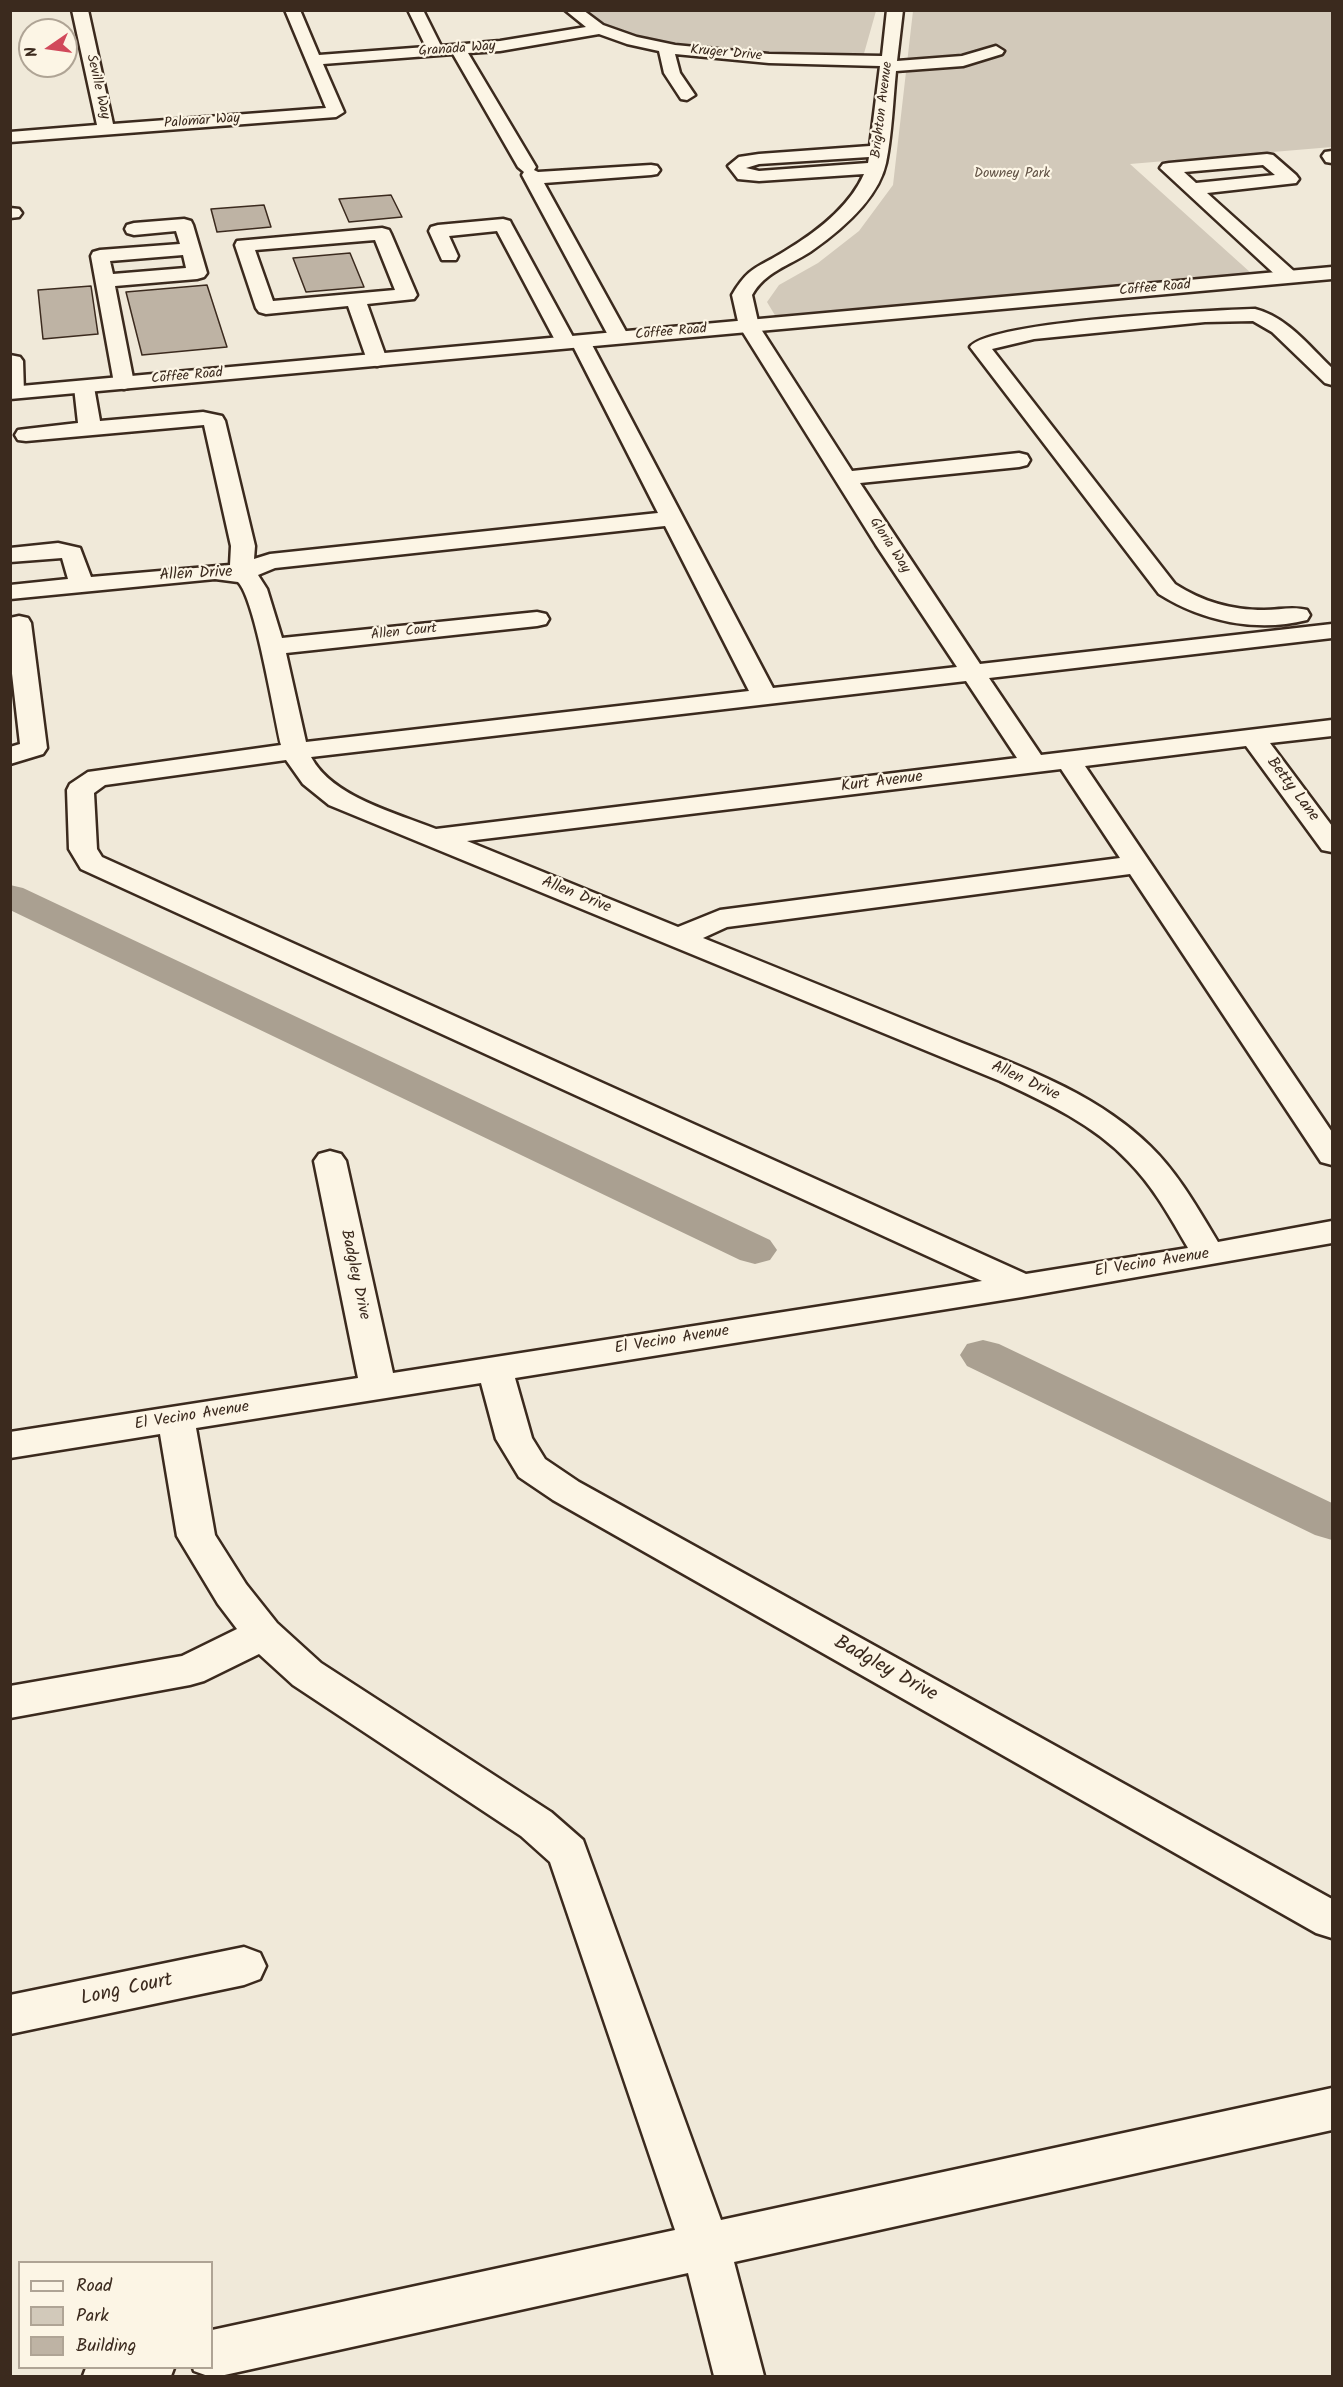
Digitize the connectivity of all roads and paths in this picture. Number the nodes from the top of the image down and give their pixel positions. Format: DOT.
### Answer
graph roads {
  1 [pos="80,10"];
  2 [pos="292,10"];
  3 [pos="415,10"];
  4 [pos="572,10"];
  5 [pos="895,10"];
  6 [pos="600,29"];
  7 [pos="667,48"];
  8 [pos="458,50"];
  9 [pos="996,51"];
  10 [pos="436,52"];
  11 [pos="313,60"];
  12 [pos="888,64"];
  13 [pos="687,95"];
  14 [pos="106,129"];
  15 [pos="10,136"];
  16 [pos="877,160"];
  17 [pos="651,170"];
  18 [pos="530,174"];
  19 [pos="1192,189"];
  20 [pos="134,229"];
  21 [pos="449,256"];
  22 [pos="1332,273"];
  23 [pos="1289,277"];
  24 [pos="1170,288"];
  25 [pos="1122,292"];
  26 [pos="355,299"];
  27 [pos="1205,316"];
  28 [pos="1138,322"];
  29 [pos="749,326"];
  30 [pos="619,338"];
  31 [pos="573,342"];
  32 [pos="377,360"];
  33 [pos="10,362"];
  34 [pos="1332,379"];
  35 [pos="124,383"];
  36 [pos="84,387"];
  37 [pos="12,393"];
  38 [pos="90,429"];
  39 [pos="26,435"];
  40 [pos="1019,460"];
  41 [pos="846,478"];
  42 [pos="672,518"];
  43 [pos="10,555"];
  44 [pos="241,573"];
  45 [pos="82,585"];
  46 [pos="10,592"];
  47 [pos="1332,612"];
  48 [pos="537,619"];
  49 [pos="19,623"];
  50 [pos="1332,632"];
  51 [pos="272,647"];
  52 [pos="972,674"];
  53 [pos="766,698"];
  54 [pos="1332,728"];
  55 [pos="1252,737"];
  56 [pos="295,751"];
  57 [pos="10,756"];
  58 [pos="1068,760"];
  59 [pos="1034,764"];
  60 [pos="432,837"];
  61 [pos="1332,844"];
  62 [pos="1138,864"];
  63 [pos="678,938"];
  64 [pos="1332,1155"];
  65 [pos="330,1161"];
  66 [pos="1332,1232"];
  67 [pos="1209,1255"];
  68 [pos="1022,1286"];
  69 [pos="495,1370"];
  70 [pos="378,1388"];
  71 [pos="176,1419"];
  72 [pos="10,1445"];
  73 [pos="263,1634"];
  74 [pos="10,1702"];
  75 [pos="1332,1920"];
  76 [pos="244,1966"];
  77 [pos="10,2016"];
  78 [pos="1332,2109"];
  79 [pos="705,2245"];
  80 [pos="213,2354"];
  81 [pos="140,2369"];
  82 [pos="108,2376"];
  83 [pos="739,2376"];
  1 -- 14 [label="street, Seville Way"];
  2 -- 11 [label="street"];
  3 -- 10 [label="street"];
  4 -- 6 [label="street, Kruger Drive"];
  5 -- 12 [label="street, Brighton Avenue"];
  6 -- 7 [label="street, Kruger Drive"];
  6 -- 8 [label="street, Granada Way"];
  7 -- 12 [label="street, Kruger Drive"];
  7 -- 13 [label="street"];
  8 -- 10 [label="street, Granada Way"];
  8 -- 18 [label="street"];
  9 -- 12 [label="street, Kruger Drive"];
  10 -- 11 [label="street, Granada Way"];
  11 -- 14 [label="street, Palomar Way"];
  12 -- 16 [label="street, Brighton Avenue"];
  14 -- 15 [label="street, Palomar Way"];
  16 -- 16 [label="street"];
  16 -- 29 [label="street, Brighton Avenue"];
  17 -- 18 [label="street"];
  18 -- 30 [label="street"];
  19 -- 19 [label="street"];
  19 -- 23 [label="street"];
  20 -- 35 [label="street"];
  21 -- 31 [label="street"];
  22 -- 23 [label="street, Coffee Road"];
  23 -- 24 [label="street, Coffee Road"];
  24 -- 25 [label="street, Coffee Road"];
  24 -- 27 [label="street"];
  25 -- 28 [label="street"];
  25 -- 29 [label="street, Coffee Road"];
  26 -- 26 [label="street"];
  26 -- 32 [label="street"];
  27 -- 28 [label="street"];
  27 -- 34 [label="street"];
  28 -- 47 [label="street"];
  29 -- 30 [label="street, Coffee Road"];
  29 -- 41 [label="street, Gloria Way"];
  30 -- 31 [label="street, Coffee Road"];
  31 -- 32 [label="street, Coffee Road"];
  31 -- 42 [label="street"];
  32 -- 35 [label="street, Coffee Road"];
  33 -- 37 [label="street"];
  35 -- 36 [label="street, Coffee Road"];
  36 -- 37 [label="street, Coffee Road"];
  36 -- 38 [label="street"];
  38 -- 39 [label="street"];
  38 -- 44 [label="street"];
  40 -- 41 [label="street"];
  41 -- 52 [label="street, Gloria Way"];
  42 -- 44 [label="street"];
  42 -- 53 [label="street"];
  43 -- 45 [label="street"];
  44 -- 45 [label="street, Allen Drive"];
  44 -- 51 [label="street, Allen Drive"];
  45 -- 46 [label="street, Allen Drive"];
  48 -- 51 [label="street, Allen Court"];
  49 -- 57 [label="street"];
  50 -- 52 [label="street"];
  51 -- 56 [label="street, Allen Drive"];
  52 -- 53 [label="street"];
  52 -- 59 [label="street, Gloria Way"];
  53 -- 56 [label="street"];
  54 -- 55 [label="street, Kurt Avenue"];
  55 -- 58 [label="street, Kurt Avenue"];
  55 -- 61 [label="street, Betty Lane"];
  56 -- 60 [label="street, Allen Drive"];
  56 -- 68 [label="street"];
  58 -- 59 [label="street, Kurt Avenue"];
  58 -- 62 [label="street"];
  59 -- 60 [label="street, Kurt Avenue"];
  60 -- 63 [label="street, Allen Drive"];
  62 -- 63 [label="street"];
  62 -- 64 [label="street"];
  63 -- 67 [label="street, Allen Drive"];
  65 -- 70 [label="street, Badgley Drive"];
  66 -- 67 [label="street, El Vecino Avenue"];
  67 -- 68 [label="street, El Vecino Avenue"];
  68 -- 69 [label="street, El Vecino Avenue"];
  69 -- 70 [label="street, El Vecino Avenue"];
  69 -- 75 [label="street, Badgley Drive"];
  70 -- 71 [label="street, El Vecino Avenue"];
  71 -- 72 [label="street, El Vecino Avenue"];
  71 -- 73 [label="street"];
  73 -- 74 [label="street"];
  73 -- 79 [label="street"];
  76 -- 77 [label="street, Long Court"];
  78 -- 79 [label="street"];
  79 -- 80 [label="street"];
  79 -- 83 [label="street"];
  81 -- 82 [label="street"];
}
